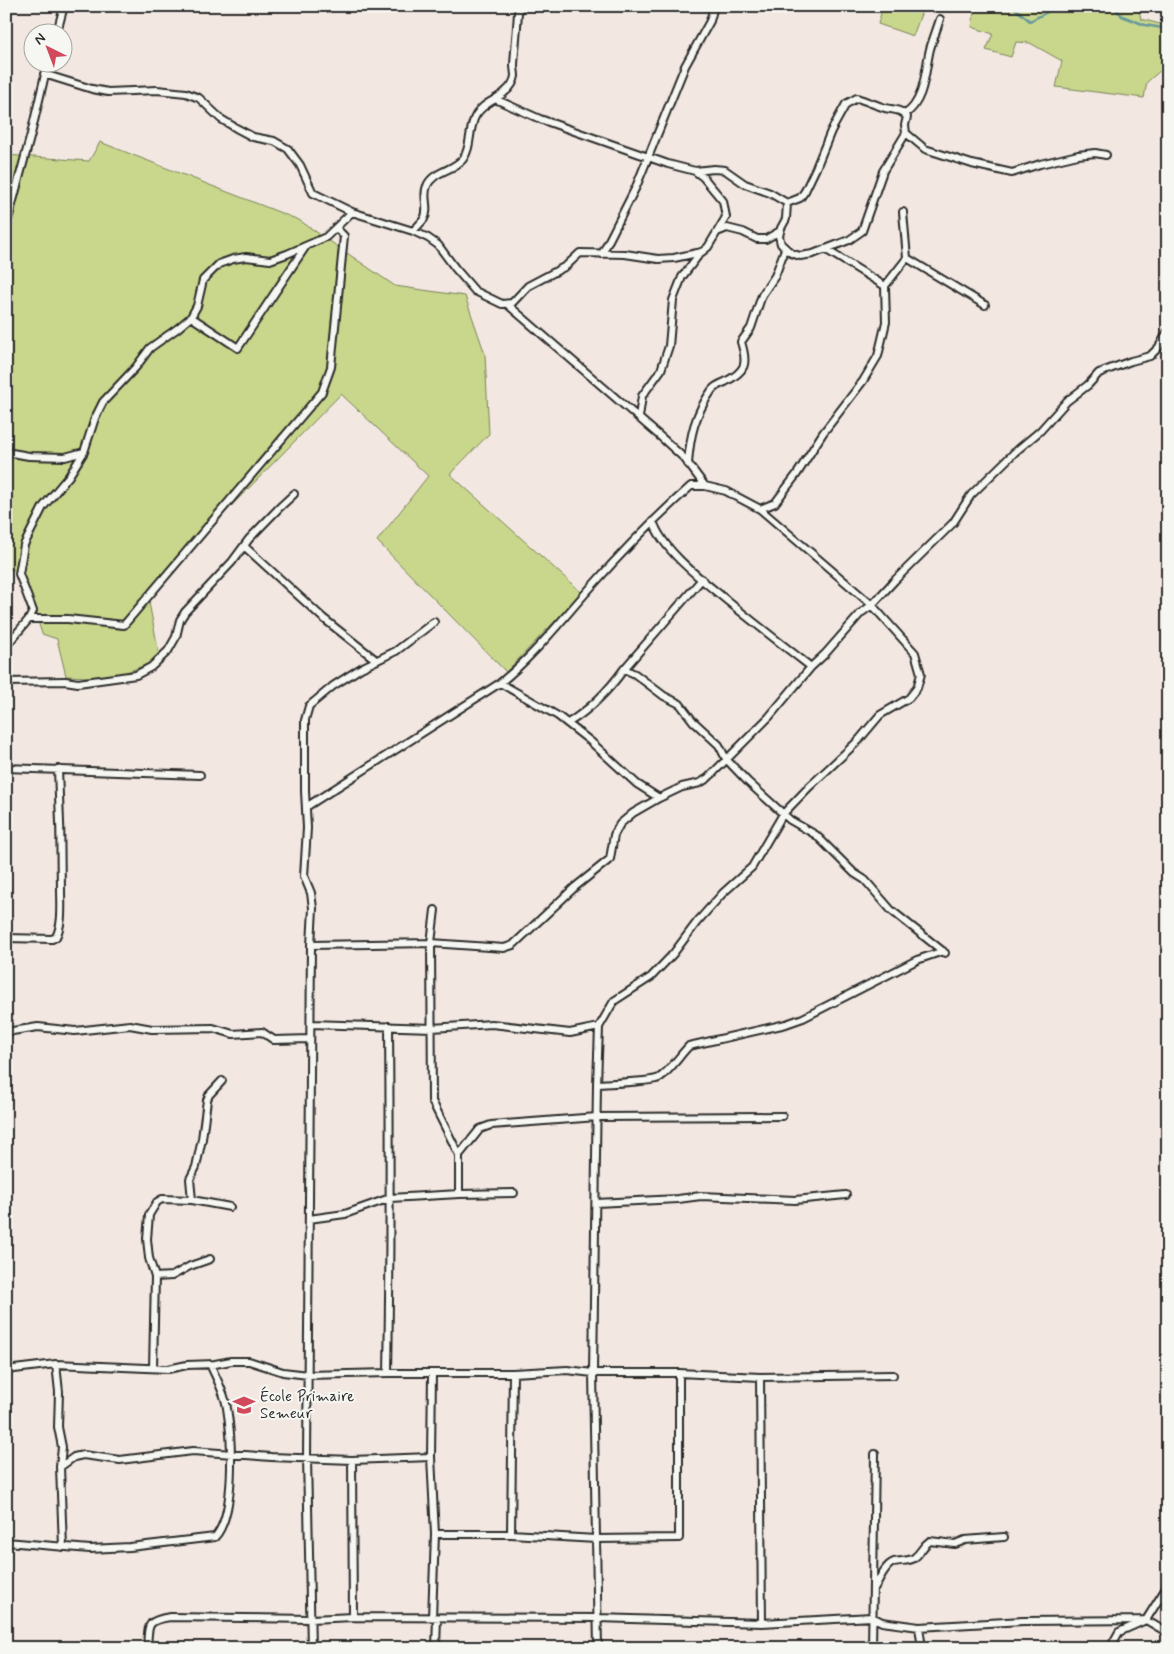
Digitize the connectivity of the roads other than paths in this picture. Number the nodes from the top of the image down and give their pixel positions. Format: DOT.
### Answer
graph roads {
  1 [pos="64,6"];
  2 [pos="521,6"];
  3 [pos="714,6"];
  4 [pos="940,19"];
  5 [pos="60,22"];
  6 [pos="44,74"];
  7 [pos="495,99"];
  8 [pos="905,114"];
  9 [pos="906,133"];
  10 [pos="1106,154"];
  11 [pos="648,158"];
  12 [pos="695,171"];
  13 [pos="787,203"];
  14 [pos="352,212"];
  15 [pos="903,212"];
  16 [pos="6,227"];
  17 [pos="336,228"];
  18 [pos="414,231"];
  19 [pos="780,231"];
  20 [pos="717,232"];
  21 [pos="306,245"];
  22 [pos="785,249"];
  23 [pos="824,249"];
  24 [pos="702,252"];
  25 [pos="602,254"];
  26 [pos="907,258"];
  27 [pos="885,286"];
  28 [pos="507,304"];
  29 [pos="985,305"];
  30 [pos="191,316"];
  31 [pos="1168,331"];
  32 [pos="639,418"];
  33 [pos="6,452"];
  34 [pos="84,452"];
  35 [pos="688,464"];
  36 [pos="704,486"];
  37 [pos="294,494"];
  38 [pos="760,509"];
  39 [pos="652,521"];
  40 [pos="244,546"];
  41 [pos="702,579"];
  42 [pos="872,605"];
  43 [pos="29,619"];
  44 [pos="434,622"];
  45 [pos="6,646"];
  46 [pos="376,660"];
  47 [pos="811,667"];
  48 [pos="624,670"];
  49 [pos="6,682"];
  50 [pos="500,683"];
  51 [pos="568,723"];
  52 [pos="726,759"];
  53 [pos="6,768"];
  54 [pos="58,769"];
  55 [pos="200,775"];
  56 [pos="659,798"];
  57 [pos="306,807"];
  58 [pos="783,814"];
  59 [pos="434,910"];
  60 [pos="6,938"];
  61 [pos="431,943"];
  62 [pos="311,944"];
  63 [pos="311,1024"];
  64 [pos="389,1026"];
  65 [pos="599,1027"];
  66 [pos="432,1028"];
  67 [pos="6,1032"];
  68 [pos="310,1039"];
  69 [pos="222,1081"];
  70 [pos="597,1084"];
  71 [pos="782,1116"];
  72 [pos="597,1117"];
  73 [pos="459,1155"];
  74 [pos="514,1193"];
  75 [pos="459,1194"];
  76 [pos="846,1196"];
  77 [pos="390,1198"];
  78 [pos="192,1200"];
  79 [pos="596,1203"];
  80 [pos="230,1207"];
  81 [pos="309,1219"];
  82 [pos="210,1259"];
  83 [pos="155,1277"];
  84 [pos="56,1364"];
  85 [pos="210,1364"];
  86 [pos="153,1368"];
  87 [pos="6,1370"];
  88 [pos="388,1373"];
  89 [pos="432,1373"];
  90 [pos="513,1373"];
  91 [pos="593,1373"];
  92 [pos="679,1373"];
  93 [pos="308,1375"];
  94 [pos="893,1376"];
  95 [pos="760,1377"];
  96 [pos="231,1453"];
  97 [pos="875,1454"];
  98 [pos="431,1457"];
  99 [pos="307,1458"];
  100 [pos="352,1460"];
  101 [pos="60,1467"];
  102 [pos="435,1534"];
  103 [pos="511,1534"];
  104 [pos="1004,1537"];
  105 [pos="596,1539"];
  106 [pos="6,1542"];
  107 [pos="63,1547"];
  108 [pos="1168,1585"];
  109 [pos="874,1588"];
  110 [pos="352,1617"];
  111 [pos="872,1617"];
  112 [pos="434,1618"];
  113 [pos="598,1618"];
  114 [pos="311,1619"];
  115 [pos="1146,1620"];
  116 [pos="762,1623"];
  117 [pos="919,1627"];
  118 [pos="1168,1633"];
  119 [pos="147,1648"];
  120 [pos="311,1648"];
  121 [pos="436,1648"];
  122 [pos="598,1648"];
  123 [pos="872,1648"];
  124 [pos="922,1648"];
  125 [pos="1110,1648"];
  1 -- 5 [label="street"];
  2 -- 7 [label="street"];
  3 -- 11 [label="street"];
  4 -- 8 [label="street"];
  6 -- 14 [label="street"];
  6 -- 16 [label="street"];
  7 -- 11 [label="street"];
  7 -- 18 [label="street"];
  8 -- 9 [label="street"];
  8 -- 13 [label="street"];
  9 -- 10 [label="street"];
  9 -- 23 [label="street"];
  11 -- 12 [label="street"];
  11 -- 25 [label="street"];
  12 -- 13 [label="street"];
  12 -- 20 [label="street"];
  13 -- 19 [label="street"];
  14 -- 17 [label="street"];
  14 -- 18 [label="street"];
  15 -- 26 [label="street"];
  17 -- 21 [label="street"];
  17 -- 43 [label="street"];
  18 -- 28 [label="street"];
  19 -- 20 [label="street"];
  19 -- 22 [label="street"];
  20 -- 24 [label="street"];
  21 -- 30 [label="street"];
  21 -- 30 [label="street"];
  22 -- 23 [label="street"];
  22 -- 35 [label="street"];
  23 -- 27 [label="street"];
  24 -- 25 [label="street"];
  24 -- 32 [label="street"];
  25 -- 28 [label="street"];
  26 -- 27 [label="street"];
  26 -- 29 [label="street"];
  27 -- 38 [label="street"];
  28 -- 32 [label="street"];
  30 -- 34 [label="street"];
  31 -- 42 [label="street"];
  32 -- 35 [label="street"];
  33 -- 34 [label="street"];
  34 -- 43 [label="street"];
  35 -- 36 [label="street"];
  36 -- 38 [label="street"];
  36 -- 39 [label="street"];
  37 -- 40 [label="street"];
  38 -- 42 [label="street"];
  39 -- 41 [label="street"];
  39 -- 50 [label="street"];
  40 -- 46 [label="street"];
  40 -- 49 [label="street"];
  41 -- 47 [label="street"];
  41 -- 48 [label="street"];
  42 -- 47 [label="street"];
  42 -- 58 [label="street"];
  43 -- 45 [label="street"];
  44 -- 46 [label="street"];
  46 -- 57 [label="street"];
  47 -- 52 [label="street"];
  48 -- 51 [label="street"];
  48 -- 52 [label="street"];
  50 -- 51 [label="street"];
  50 -- 57 [label="street"];
  51 -- 56 [label="street"];
  52 -- 56 [label="street"];
  52 -- 58 [label="street"];
  53 -- 54 [label="street"];
  54 -- 55 [label="street"];
  54 -- 60 [label="street"];
  56 -- 61 [label="street"];
  57 -- 62 [label="street"];
  58 -- 65 [label="street"];
  58 -- 70 [label="street"];
  59 -- 61 [label="street"];
  61 -- 62 [label="street"];
  61 -- 66 [label="street"];
  62 -- 63 [label="street"];
  63 -- 64 [label="street"];
  63 -- 68 [label="street"];
  64 -- 66 [label="street"];
  64 -- 77 [label="street"];
  65 -- 66 [label="street"];
  65 -- 70 [label="street"];
  66 -- 73 [label="street"];
  67 -- 68 [label="street"];
  68 -- 81 [label="street"];
  69 -- 78 [label="street"];
  70 -- 72 [label="street"];
  71 -- 72 [label="street"];
  72 -- 73 [label="street"];
  72 -- 79 [label="street"];
  73 -- 75 [label="street"];
  74 -- 75 [label="street"];
  75 -- 77 [label="street"];
  76 -- 79 [label="street"];
  77 -- 81 [label="street"];
  77 -- 88 [label="street"];
  78 -- 80 [label="street"];
  78 -- 83 [label="street"];
  79 -- 91 [label="street"];
  81 -- 93 [label="street"];
  82 -- 83 [label="street"];
  83 -- 86 [label="street"];
  84 -- 86 [label="street"];
  84 -- 87 [label="street"];
  84 -- 101 [label="street"];
  85 -- 86 [label="street"];
  85 -- 93 [label="street"];
  85 -- 96 [label="street"];
  88 -- 89 [label="street"];
  88 -- 93 [label="street"];
  89 -- 90 [label="street"];
  89 -- 98 [label="street"];
  90 -- 91 [label="street"];
  90 -- 103 [label="street"];
  91 -- 92 [label="street"];
  91 -- 105 [label="street"];
  92 -- 95 [label="street"];
  92 -- 105 [label="street"];
  93 -- 99 [label="street"];
  94 -- 95 [label="street"];
  95 -- 116 [label="street"];
  96 -- 99 [label="street"];
  96 -- 101 [label="street"];
  96 -- 107 [label="street"];
  97 -- 109 [label="street"];
  98 -- 100 [label="street"];
  98 -- 102 [label="street"];
  99 -- 100 [label="street"];
  99 -- 114 [label="street"];
  100 -- 110 [label="street"];
  101 -- 107 [label="street"];
  102 -- 103 [label="street"];
  102 -- 112 [label="street"];
  103 -- 105 [label="street"];
  104 -- 109 [label="street"];
  105 -- 113 [label="street"];
  106 -- 107 [label="street"];
  108 -- 115 [label="street"];
  109 -- 111 [label="street"];
  110 -- 112 [label="street"];
  110 -- 114 [label="street"];
  111 -- 116 [label="street"];
  111 -- 117 [label="street"];
  111 -- 123 [label="street"];
  112 -- 113 [label="street"];
  112 -- 121 [label="street"];
  113 -- 116 [label="street"];
  113 -- 122 [label="street"];
  114 -- 119 [label="street"];
  114 -- 120 [label="street"];
  115 -- 117 [label="street"];
  115 -- 118 [label="street"];
  115 -- 125 [label="street"];
  117 -- 124 [label="street"];
}
